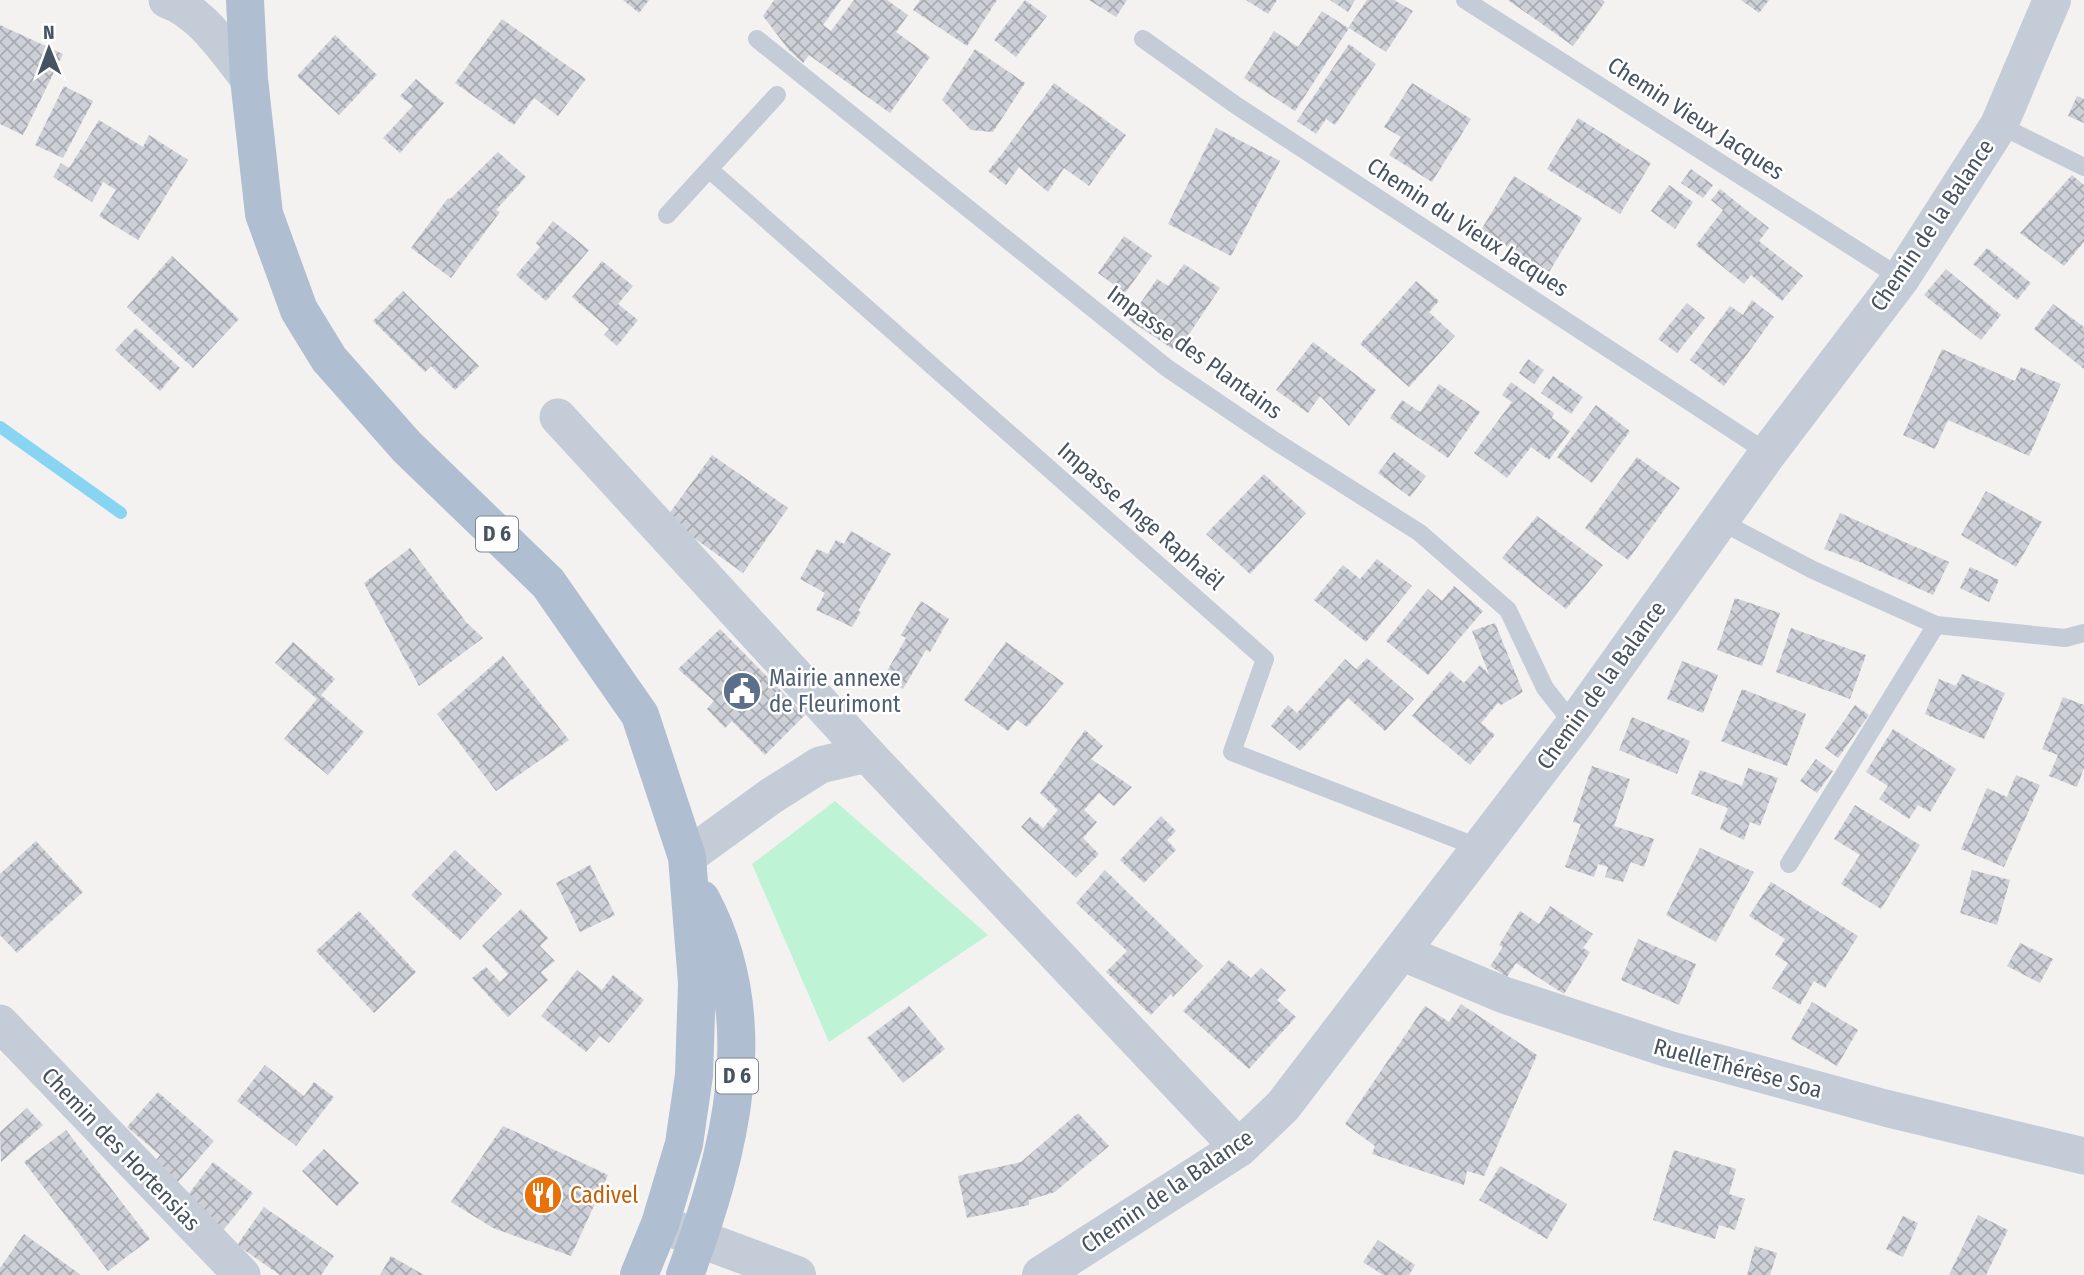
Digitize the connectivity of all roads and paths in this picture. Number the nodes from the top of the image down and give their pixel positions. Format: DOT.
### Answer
graph roads {
  1 [pos="167,0"];
  2 [pos="245,0"];
  3 [pos="1465,0"];
  4 [pos="2052,0"];
  5 [pos="757,39"];
  6 [pos="1143,39"];
  7 [pos="249,79"];
  8 [pos="777,96"];
  9 [pos="1999,125"];
  10 [pos="2084,167"];
  11 [pos="710,170"];
  12 [pos="667,215"];
  13 [pos="1901,278"];
  14 [pos="558,417"];
  15 [pos="1768,453"];
  16 [pos="1720,521"];
  17 [pos="1936,625"];
  18 [pos="2084,634"];
  19 [pos="1574,725"];
  20 [pos="867,754"];
  21 [pos="1480,848"];
  22 [pos="1789,864"];
  23 [pos="689,868"];
  24 [pos="1401,952"];
  25 [pos="0,1023"];
  26 [pos="1239,1148"];
  27 [pos="2084,1156"];
  28 [pos="660,1224"];
  29 [pos="699,1237"];
  30 [pos="243,1275"];
  31 [pos="639,1275"];
  32 [pos="685,1275"];
  33 [pos="797,1275"];
  34 [pos="1041,1275"];
  1 -- 7 [label="street"];
  2 -- 7 [label="main road, D 6"];
  3 -- 13 [label="lane, Chemin Vieux Jacques"];
  4 -- 9 [label="street, Chemin de la Balance"];
  5 -- 19 [label="lane, Impasse des Plantains"];
  6 -- 15 [label="lane, Chemin du Vieux Jacques"];
  7 -- 23 [label="main road, D 6"];
  8 -- 11 [label="lane"];
  9 -- 10 [label="lane"];
  9 -- 13 [label="street, Chemin de la Balance"];
  11 -- 12 [label="lane"];
  11 -- 21 [label="lane, Impasse Ange Raphaël"];
  13 -- 15 [label="street, Chemin de la Balance"];
  14 -- 20 [label="street"];
  15 -- 16 [label="street, Chemin de la Balance"];
  16 -- 17 [label="lane"];
  16 -- 19 [label="street, Chemin de la Balance"];
  17 -- 18 [label="lane"];
  17 -- 22 [label="lane"];
  19 -- 21 [label="street, Chemin de la Balance"];
  20 -- 23 [label="street"];
  20 -- 26 [label="street"];
  21 -- 24 [label="street, Chemin de la Balance"];
  23 -- 28 [label="main road, D 6"];
  23 -- 29 [label="main road, D 6"];
  24 -- 26 [label="street, Chemin de la Balance"];
  24 -- 27 [label="street, RuelleThérèse Soa"];
  25 -- 30 [label="street, Chemin des Hortensias"];
  26 -- 34 [label="street, Chemin de la Balance"];
  28 -- 29 [label="street"];
  28 -- 31 [label="main road, D 6"];
  29 -- 32 [label="main road, D 6"];
  29 -- 33 [label="street"];
}
